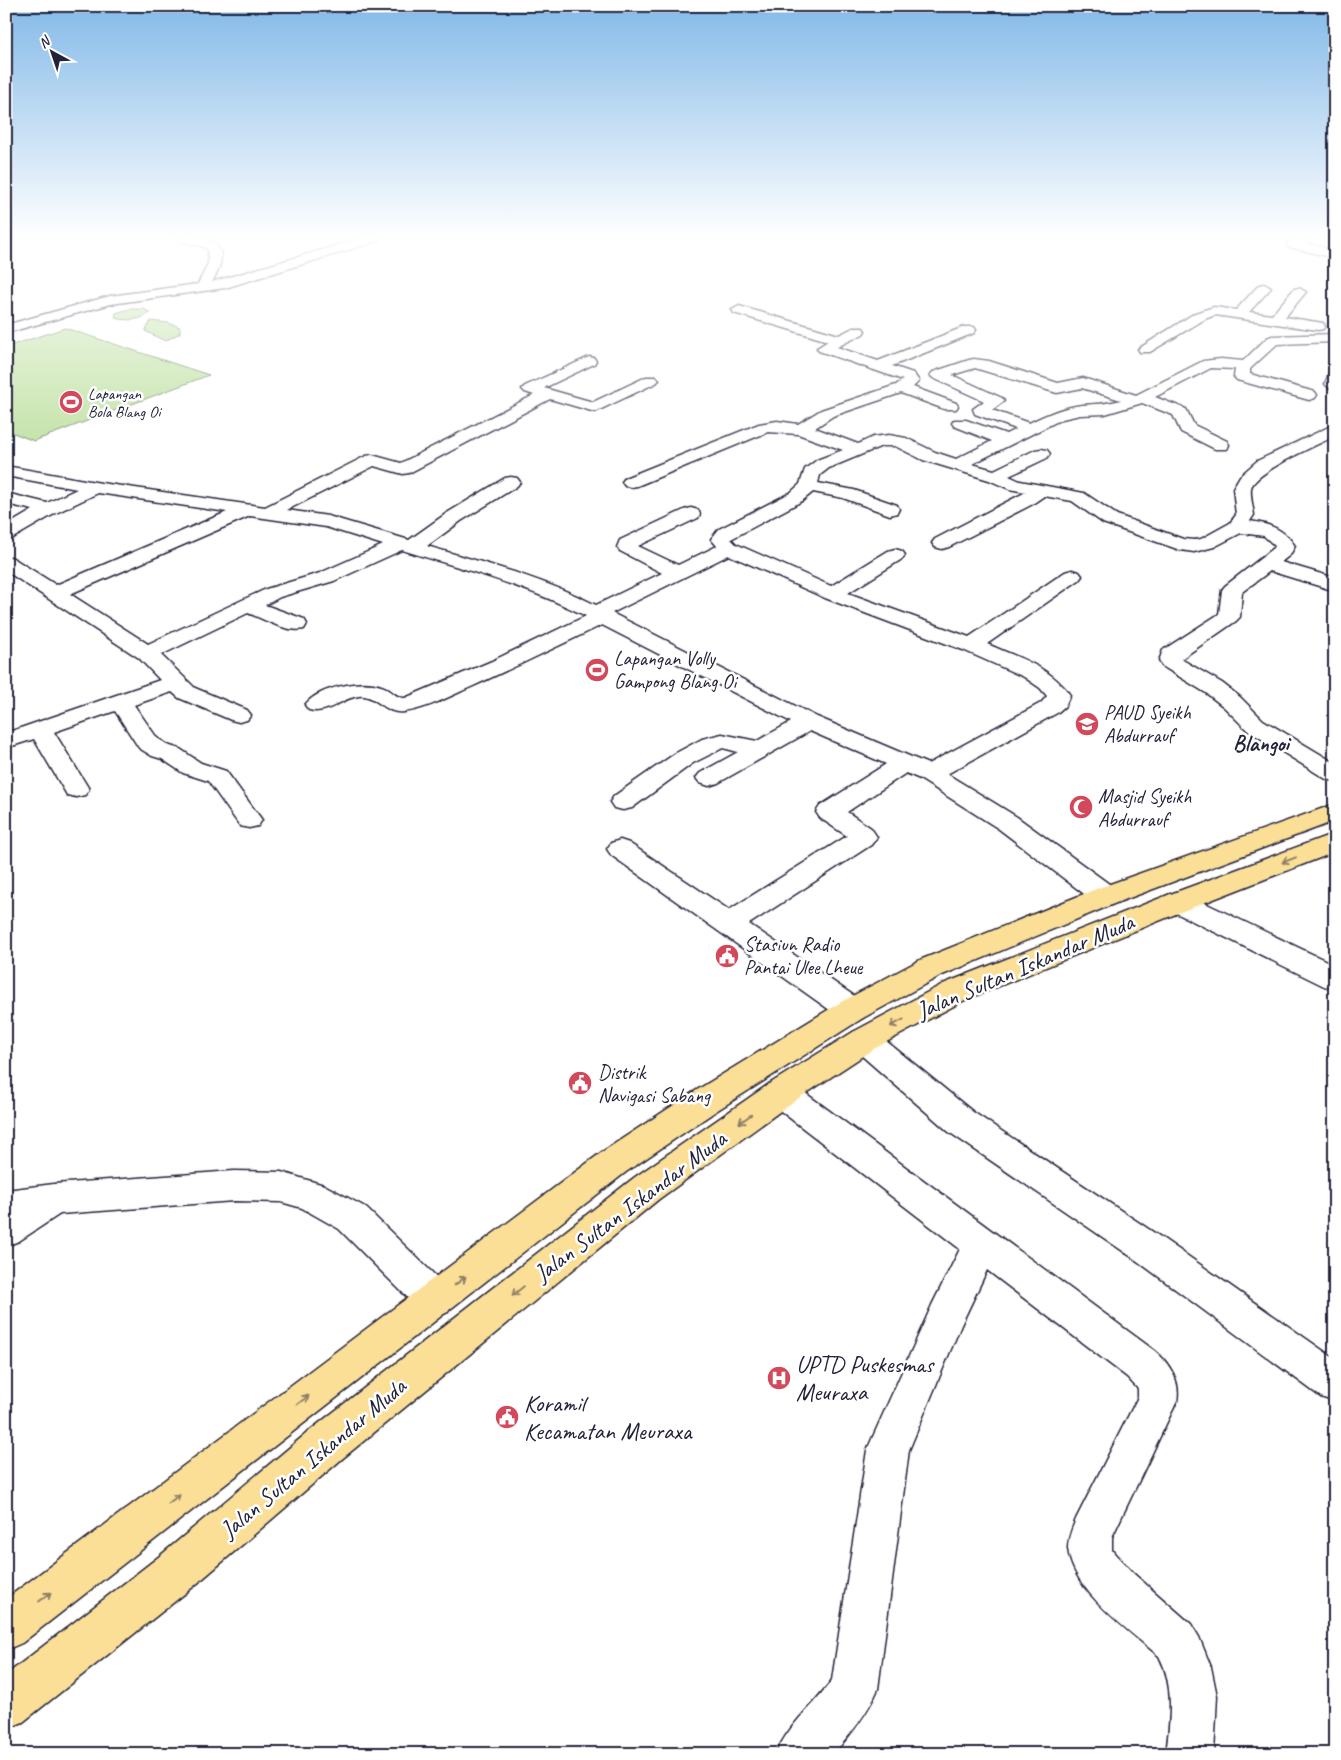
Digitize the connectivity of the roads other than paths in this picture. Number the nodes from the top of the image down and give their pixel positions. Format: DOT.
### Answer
graph roads {
  1 [pos="38,320"];
  2 [pos="773,320"];
  3 [pos="1194,320"];
  4 [pos="1283,320"];
  5 [pos="6,329"];
  6 [pos="1335,329"];
  7 [pos="858,331"];
  8 [pos="969,336"];
  9 [pos="1335,338"];
  10 [pos="841,340"];
  11 [pos="924,348"];
  12 [pos="1145,349"];
  13 [pos="589,361"];
  14 [pos="964,361"];
  15 [pos="878,366"];
  16 [pos="1243,367"];
  17 [pos="1335,373"];
  18 [pos="651,380"];
  19 [pos="1335,385"];
  20 [pos="901,388"];
  21 [pos="548,394"];
  22 [pos="1309,395"];
  23 [pos="1139,399"];
  24 [pos="950,406"];
  25 [pos="960,423"];
  26 [pos="801,429"];
  27 [pos="1031,429"];
  28 [pos="1335,429"];
  29 [pos="1007,440"];
  30 [pos="1222,445"];
  31 [pos="856,449"];
  32 [pos="1040,454"];
  33 [pos="958,464"];
  34 [pos="6,471"];
  35 [pos="995,476"];
  36 [pos="511,482"];
  37 [pos="631,482"];
  38 [pos="809,486"];
  39 [pos="96,487"];
  40 [pos="1041,490"];
  41 [pos="6,498"];
  42 [pos="49,509"];
  43 [pos="890,509"];
  44 [pos="258,512"];
  45 [pos="691,514"];
  46 [pos="1237,528"];
  47 [pos="6,534"];
  48 [pos="942,543"];
  49 [pos="406,545"];
  50 [pos="729,548"];
  51 [pos="895,555"];
  52 [pos="6,562"];
  53 [pos="1268,564"];
  54 [pos="676,572"];
  55 [pos="1072,576"];
  56 [pos="1335,585"];
  57 [pos="56,593"];
  58 [pos="832,594"];
  59 [pos="247,605"];
  60 [pos="600,614"];
  61 [pos="296,624"];
  62 [pos="971,645"];
  63 [pos="147,653"];
  64 [pos="176,683"];
  65 [pos="120,702"];
  66 [pos="317,705"];
  67 [pos="239,715"];
  68 [pos="809,722"];
  69 [pos="40,729"];
  70 [pos="7,739"];
  71 [pos="759,750"];
  72 [pos="906,764"];
  73 [pos="929,774"];
  74 [pos="1335,774"];
  75 [pos="709,778"];
  76 [pos="76,789"];
  77 [pos="623,802"];
  78 [pos="1335,812"];
  79 [pos="249,820"];
  80 [pos="1335,842"];
  81 [pos="620,849"];
  82 [pos="1106,896"];
  83 [pos="1178,902"];
  84 [pos="728,924"];
  85 [pos="1335,978"];
  86 [pos="858,1025"];
  87 [pos="782,1092"];
  88 [pos="54,1199"];
  89 [pos="6,1204"];
  90 [pos="6,1230"];
  91 [pos="982,1242"];
  92 [pos="435,1300"];
  93 [pos="1335,1383"];
  94 [pos="6,1627"];
  95 [pos="6,1704"];
  96 [pos="800,1754"];
  97 [pos="1190,1754"];
  1 -- 5 [label="street"];
  2 -- 10 [label="street"];
  3 -- 12 [label="street"];
  4 -- 6 [label="street"];
  7 -- 10 [label="street"];
  8 -- 11 [label="street"];
  9 -- 16 [label="street"];
  10 -- 15 [label="street"];
  11 -- 14 [label="street"];
  11 -- 15 [label="street"];
  13 -- 21 [label="street"];
  15 -- 20 [label="street"];
  16 -- 22 [label="street"];
  16 -- 23 [label="street"];
  17 -- 19 [label="street"];
  18 -- 21 [label="street"];
  20 -- 24 [label="street"];
  20 -- 26 [label="street"];
  21 -- 44 [label="street"];
  23 -- 27 [label="street"];
  23 -- 27 [label="street"];
  23 -- 30 [label="street"];
  25 -- 29 [label="street"];
  26 -- 31 [label="street"];
  26 -- 37 [label="street"];
  27 -- 29 [label="street"];
  28 -- 46 [label="street"];
  29 -- 33 [label="street"];
  31 -- 33 [label="street"];
  31 -- 38 [label="street"];
  32 -- 35 [label="street"];
  33 -- 35 [label="street"];
  34 -- 39 [label="street"];
  35 -- 40 [label="street"];
  36 -- 49 [label="street"];
  38 -- 43 [label="street"];
  38 -- 50 [label="street"];
  39 -- 42 [label="street"];
  39 -- 44 [label="street"];
  40 -- 46 [label="street"];
  40 -- 48 [label="street"];
  41 -- 42 [label="street"];
  42 -- 47 [label="street"];
  44 -- 49 [label="street"];
  44 -- 57 [label="street"];
  45 -- 54 [label="street"];
  46 -- 53 [label="street"];
  49 -- 59 [label="street"];
  49 -- 60 [label="street"];
  50 -- 54 [label="street"];
  50 -- 58 [label="street"];
  51 -- 58 [label="street"];
  52 -- 57 [label="street"];
  53 -- 56 [label="street"];
  53 -- 74 [label="street"];
  54 -- 60 [label="street"];
  55 -- 62 [label="street"];
  57 -- 63 [label="street"];
  58 -- 62 [label="street"];
  59 -- 61 [label="street"];
  59 -- 63 [label="street"];
  60 -- 66 [label="street"];
  60 -- 68 [label="street"];
  62 -- 73 [label="street"];
  63 -- 64 [label="street"];
  64 -- 65 [label="street"];
  64 -- 67 [label="street"];
  65 -- 69 [label="street"];
  65 -- 79 [label="street"];
  68 -- 71 [label="street"];
  68 -- 72 [label="street"];
  69 -- 70 [label="street"];
  69 -- 76 [label="street"];
  71 -- 75 [label="street"];
  71 -- 77 [label="street"];
  72 -- 73 [label="street"];
  72 -- 84 [label="street"];
  73 -- 82 [label="street"];
  78 -- 82 [label="highway, Jalan Sultan Iskandar Muda"];
  80 -- 83 [label="highway, Jalan Sultan Iskandar Muda, one-way"];
  81 -- 84 [label="street"];
  82 -- 86 [label="highway, Jalan Sultan Iskandar Muda"];
  83 -- 85 [label="street"];
  83 -- 86 [label="highway, Jalan Sultan Iskandar Muda, one-way"];
  84 -- 86 [label="street"];
  86 -- 87 [label="highway, Jalan Sultan Iskandar Muda"];
  92 -- 86 [label="highway, Jalan Sultan Iskandar Muda, one-way"];
  86 -- 93 [label="street"];
  87 -- 91 [label="street"];
  87 -- 95 [label="highway, Jalan Sultan Iskandar Muda, one-way"];
  88 -- 89 [label="street"];
  88 -- 90 [label="street"];
  88 -- 92 [label="street"];
  91 -- 96 [label="street"];
  91 -- 97 [label="street"];
  94 -- 92 [label="highway, Jalan Sultan Iskandar Muda, one-way"];
}
